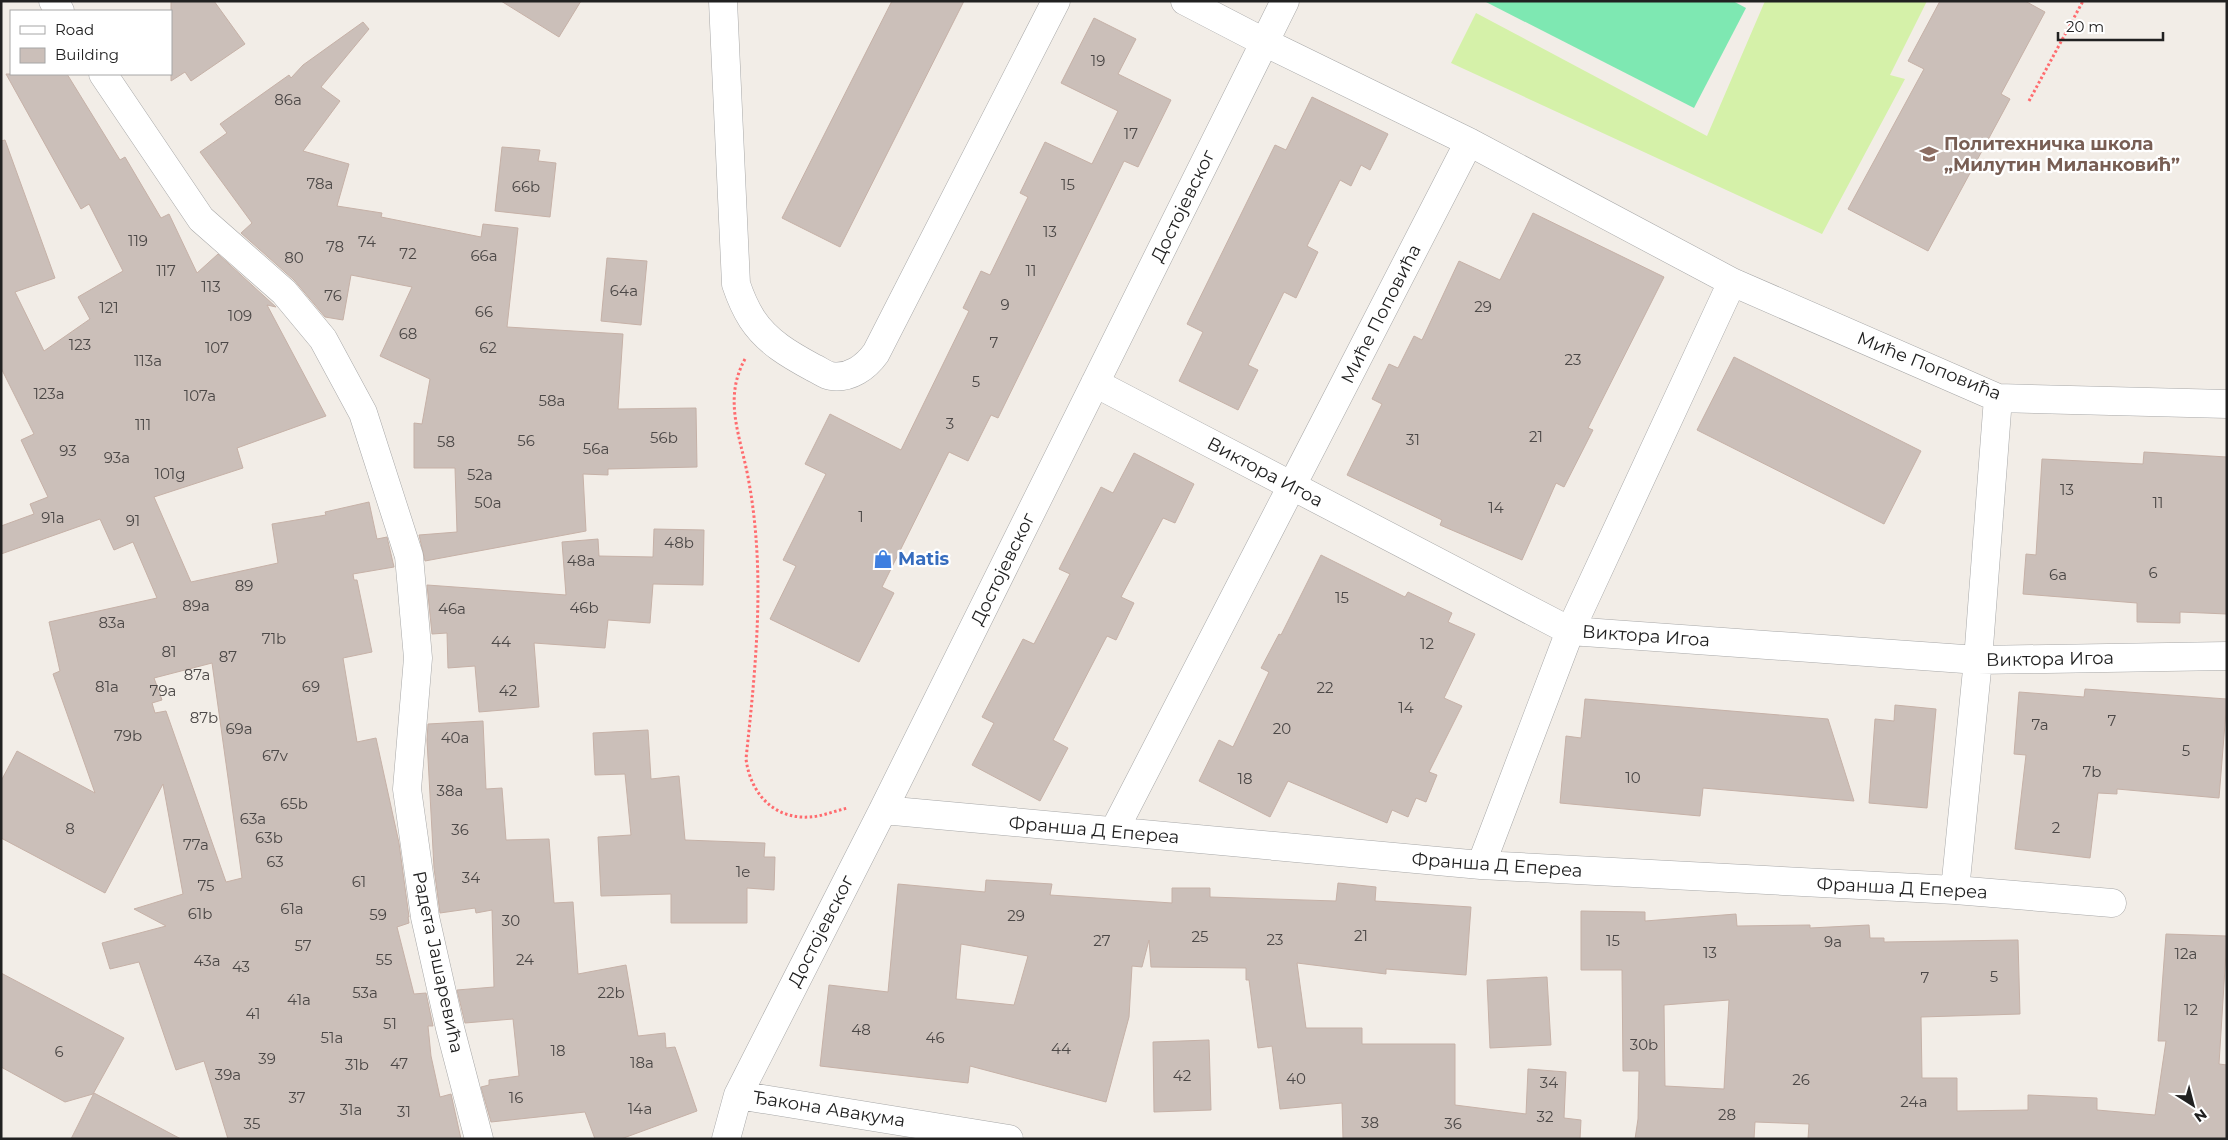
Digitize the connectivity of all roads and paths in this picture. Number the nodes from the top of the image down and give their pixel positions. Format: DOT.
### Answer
graph roads {
  1 [pos="724,1"];
  2 [pos="1056,1"];
  3 [pos="1185,1"];
  4 [pos="1285,1"];
  5 [pos="2084,1"];
  6 [pos="1264,42"];
  7 [pos="104,75"];
  8 [pos="2029,100"];
  9 [pos="1469,142"];
  10 [pos="1732,282"];
  11 [pos="767,338"];
  12 [pos="1095,383"];
  13 [pos="1998,398"];
  14 [pos="2227,404"];
  15 [pos="1292,487"];
  16 [pos="1570,631"];
  17 [pos="2227,656"];
  18 [pos="1978,660"];
  19 [pos="883,810"];
  20 [pos="1114,832"];
  21 [pos="1481,866"];
  22 [pos="1955,890"];
  23 [pos="2112,903"];
  24 [pos="738,1095"];
  25 [pos="479,1139"];
  26 [pos="726,1139"];
  27 [pos="1010,1139"];
  1 -- 11 [label="street"];
  2 -- 11 [label="street"];
  3 -- 6 [label="street, Миће Поповића"];
  4 -- 6 [label="street, Достојевског"];
  5 -- 8 [label="path"];
  6 -- 9 [label="street, Миће Поповића"];
  6 -- 12 [label="street, Достојевског"];
  7 -- 25 [label="street, Радета Јашаревића"];
  9 -- 10 [label="street, Миће Поповића"];
  9 -- 15 [label="street, Миће Поповића"];
  10 -- 13 [label="street, Миће Поповића"];
  10 -- 16 [label="street"];
  11 -- 19 [label="path"];
  12 -- 15 [label="street, Виктора Игоа"];
  12 -- 19 [label="street, Достојевског"];
  13 -- 14 [label="street, Миће Поповића"];
  13 -- 18 [label="street"];
  15 -- 16 [label="street, Виктора Игоа"];
  15 -- 20 [label="street, Миће Поповића"];
  16 -- 18 [label="street, Виктора Игоа"];
  16 -- 21 [label="street"];
  17 -- 18 [label="street, Виктора Игоа"];
  18 -- 22 [label="street"];
  19 -- 20 [label="street, Франша Д Епереа"];
  19 -- 24 [label="street, Достојевског"];
  20 -- 21 [label="street, Франша Д Епереа"];
  21 -- 22 [label="street, Франша Д Епереа"];
  22 -- 23 [label="street, Франша Д Епереа"];
  24 -- 26 [label="street, Достојевског"];
  24 -- 27 [label="street, Ђакона Авакума"];
}
